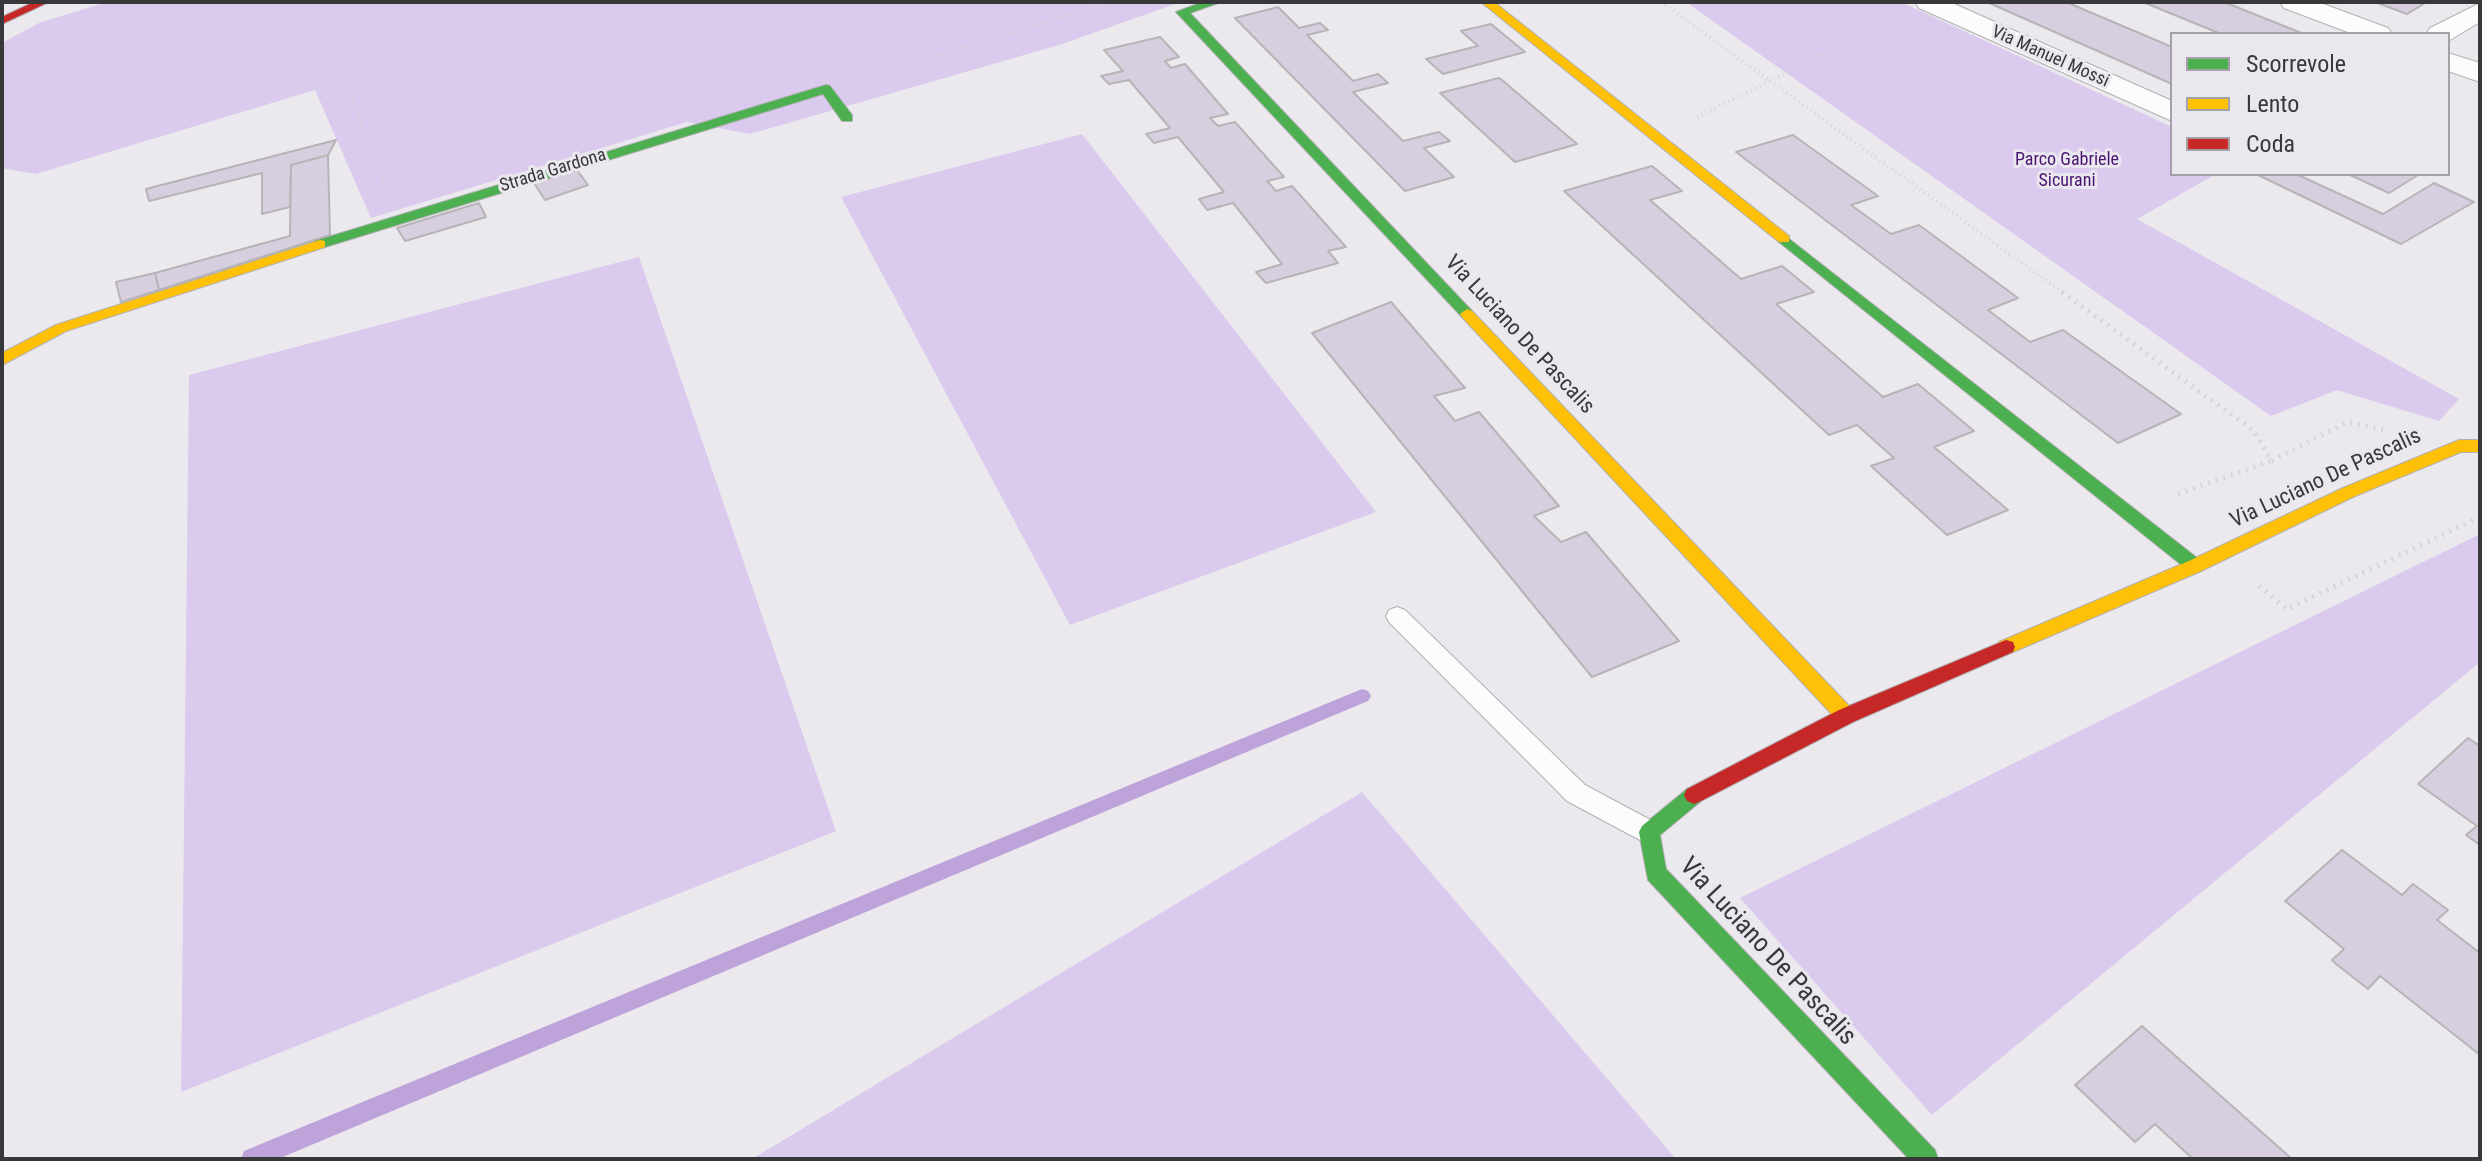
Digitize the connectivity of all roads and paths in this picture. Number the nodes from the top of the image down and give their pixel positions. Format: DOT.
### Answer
graph roads {
  1 [pos="42,2"];
  2 [pos="1111,2"];
  3 [pos="1215,2"];
  4 [pos="1487,2"];
  5 [pos="1661,2"];
  6 [pos="2293,2"];
  7 [pos="1916,8"];
  8 [pos="2480,11"];
  9 [pos="2,19"];
  10 [pos="2373,32"];
  11 [pos="2443,32"];
  12 [pos="2450,62"];
  13 [pos="2480,73"];
  14 [pos="1770,81"];
  15 [pos="347,84"];
  16 [pos="826,89"];
  17 [pos="2170,111"];
  18 [pos="847,118"];
  19 [pos="1656,137"];
  20 [pos="397,219"];
  21 [pos="2,360"];
  22 [pos="2389,431"];
  23 [pos="2480,446"];
  24 [pos="2271,461"];
  25 [pos="2171,497"];
  26 [pos="2480,517"];
  27 [pos="2195,566"];
  28 [pos="2249,578"];
  29 [pos="1397,616"];
  30 [pos="1846,716"];
  31 [pos="1649,832"];
  32 [pos="1926,1159"];
  1 -- 9 [label="main road"];
  2 -- 16 [label="path"];
  3 -- 30 [label="main road, Via Luciano De Pascalis"];
  4 -- 19 [label="main road"];
  5 -- 14 [label="path"];
  6 -- 10 [label="street"];
  7 -- 14 [label="path"];
  7 -- 17 [label="street, Via Manuel Mossi"];
  8 -- 11 [label="street"];
  12 -- 13 [label="street"];
  14 -- 19 [label="path"];
  14 -- 24 [label="path"];
  15 -- 20 [label="path"];
  16 -- 18 [label="main road"];
  16 -- 20 [label="main road, Strada Gardona"];
  19 -- 27 [label="main road"];
  20 -- 21 [label="main road, Strada Gardona"];
  22 -- 24 [label="path"];
  23 -- 27 [label="main road, Via Luciano De Pascalis"];
  24 -- 25 [label="path"];
  26 -- 28 [label="path"];
  27 -- 30 [label="main road, Via Luciano De Pascalis"];
  29 -- 31 [label="lane"];
  30 -- 31 [label="main road, Via Luciano De Pascalis"];
  31 -- 32 [label="main road, Via Luciano De Pascalis"];
}
